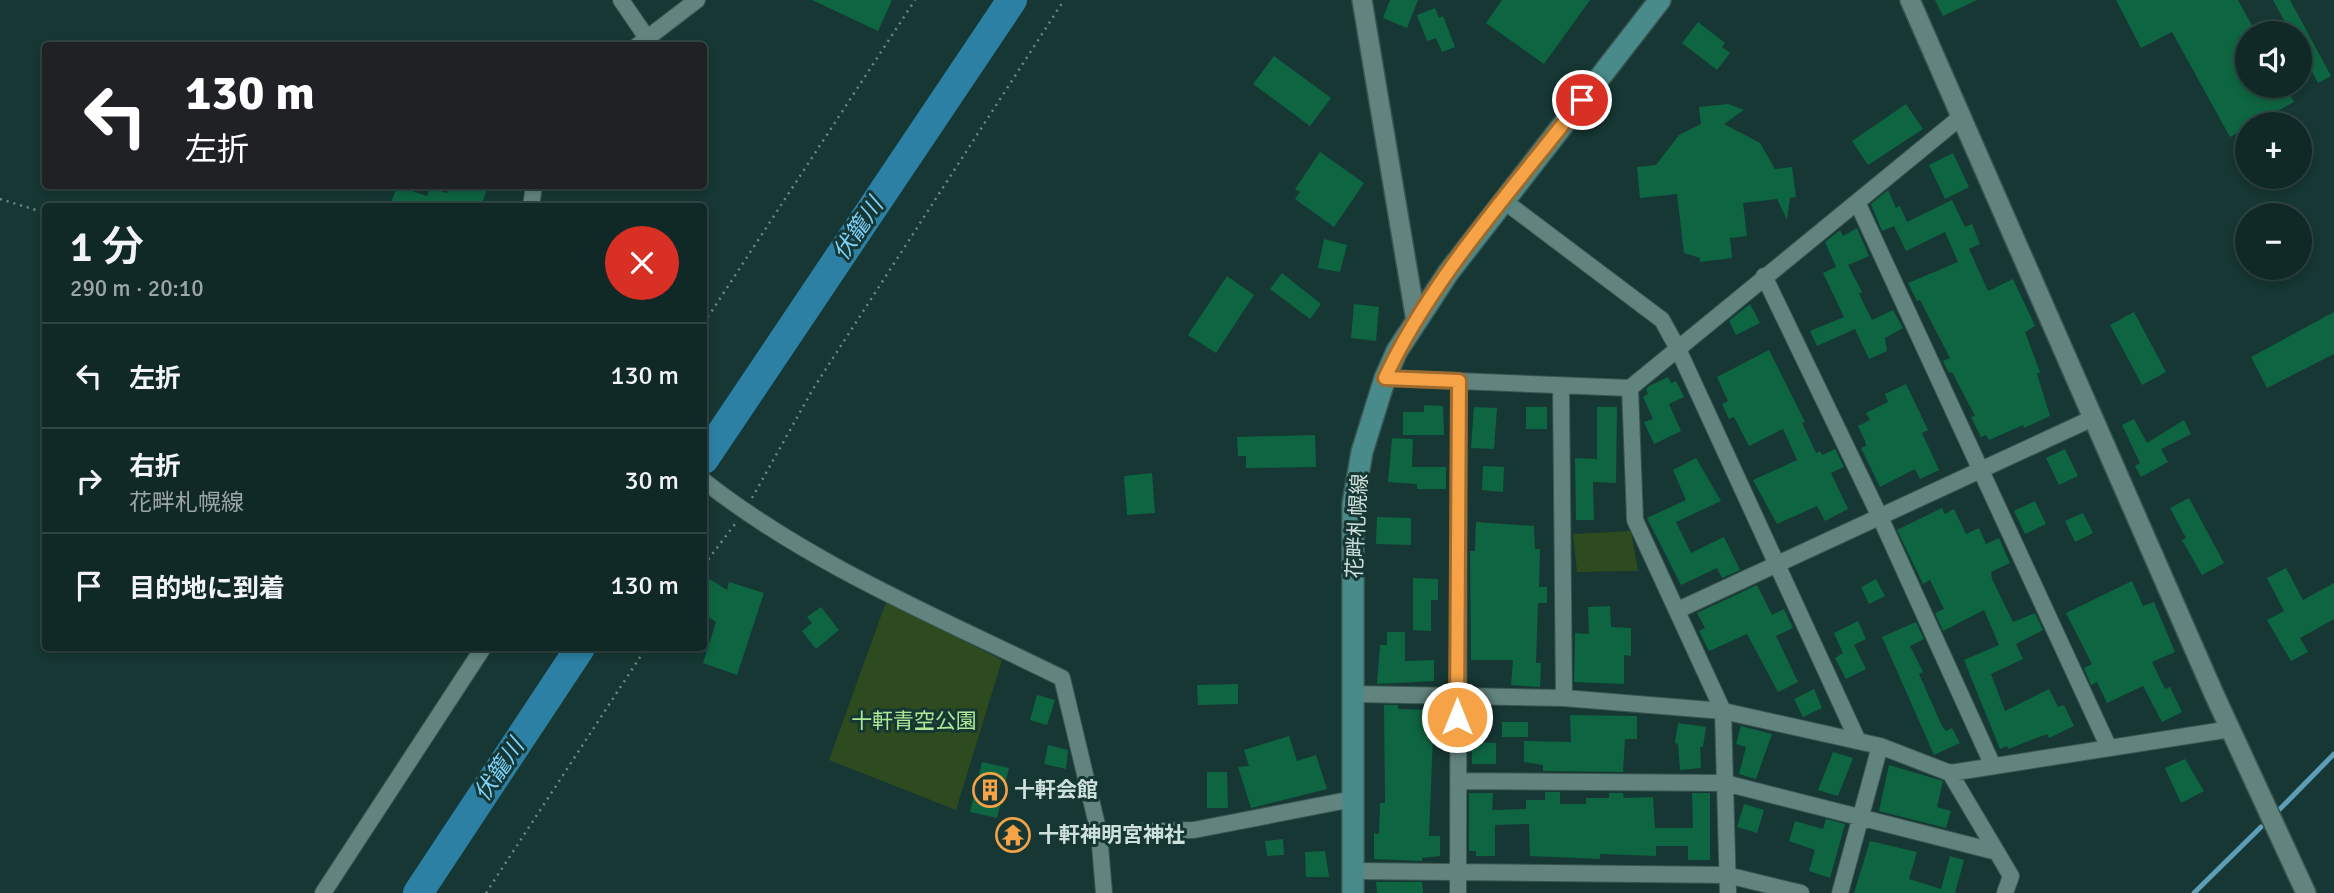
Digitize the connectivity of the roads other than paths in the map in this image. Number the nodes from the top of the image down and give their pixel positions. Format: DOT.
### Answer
graph roads {
  1 [pos="621,0"];
  2 [pos="697,0"];
  3 [pos="1362,0"];
  4 [pos="1660,0"];
  5 [pos="1910,0"];
  6 [pos="642,42"];
  7 [pos="1962,116"];
  8 [pos="1504,201"];
  9 [pos="1857,202"];
  10 [pos="1764,276"];
  11 [pos="1416,321"];
  12 [pos="1678,349"];
  13 [pos="1385,378"];
  14 [pos="1459,381"];
  15 [pos="1561,387"];
  16 [pos="1630,388"];
  17 [pos="2094,418"];
  18 [pos="1980,470"];
  19 [pos="707,483"];
  20 [pos="1880,517"];
  21 [pos="1776,565"];
  22 [pos="1678,610"];
  23 [pos="481,651"];
  24 [pos="1353,694"];
  25 [pos="1456,696"];
  26 [pos="1564,698"];
  27 [pos="1723,711"];
  28 [pos="2231,729"];
  29 [pos="1858,741"];
  30 [pos="1880,746"];
  31 [pos="2109,748"];
  32 [pos="1993,766"];
  33 [pos="1950,773"];
  34 [pos="1458,782"];
  35 [pos="1725,783"];
  36 [pos="1353,799"];
  37 [pos="1861,817"];
  38 [pos="1099,833"];
  39 [pos="1997,852"];
  40 [pos="1353,871"];
  41 [pos="1458,874"];
  42 [pos="1727,875"];
  43 [pos="323,893"];
  44 [pos="1104,893"];
  45 [pos="1353,893"];
  46 [pos="1458,893"];
  47 [pos="1728,893"];
  48 [pos="1801,893"];
  49 [pos="1840,893"];
  50 [pos="2005,893"];
  51 [pos="2305,893"];
  1 -- 6 [label="street"];
  2 -- 6 [label="street"];
  3 -- 11 [label="street"];
  4 -- 8 [label="main road, 花畔札幌線"];
  5 -- 7 [label="street"];
  7 -- 9 [label="street"];
  7 -- 17 [label="street"];
  8 -- 11 [label="main road, 花畔札幌線"];
  8 -- 12 [label="street"];
  9 -- 10 [label="street"];
  9 -- 18 [label="street"];
  10 -- 12 [label="street"];
  10 -- 20 [label="street"];
  11 -- 13 [label="main road, 花畔札幌線"];
  12 -- 16 [label="street"];
  12 -- 21 [label="street"];
  13 -- 14 [label="street"];
  13 -- 24 [label="main road, 花畔札幌線"];
  14 -- 15 [label="street"];
  14 -- 25 [label="street"];
  15 -- 16 [label="street"];
  15 -- 26 [label="street"];
  16 -- 22 [label="street"];
  17 -- 18 [label="street"];
  17 -- 28 [label="street"];
  18 -- 20 [label="street"];
  18 -- 31 [label="street"];
  19 -- 38 [label="street"];
  20 -- 21 [label="street"];
  20 -- 32 [label="street"];
  21 -- 22 [label="street"];
  21 -- 29 [label="street"];
  22 -- 27 [label="street"];
  23 -- 43 [label="street"];
  24 -- 25 [label="street"];
  24 -- 36 [label="main road, 花畔札幌線"];
  25 -- 26 [label="street"];
  25 -- 34 [label="street"];
  26 -- 27 [label="street"];
  27 -- 29 [label="street"];
  27 -- 35 [label="street"];
  28 -- 31 [label="street"];
  28 -- 51 [label="street"];
  29 -- 30 [label="street"];
  30 -- 33 [label="street"];
  30 -- 37 [label="street"];
  31 -- 32 [label="street"];
  32 -- 33 [label="street"];
  33 -- 39 [label="street"];
  34 -- 35 [label="street"];
  34 -- 41 [label="street"];
  35 -- 37 [label="street"];
  35 -- 42 [label="street"];
  36 -- 38 [label="street"];
  36 -- 40 [label="main road, 花畔札幌線"];
  37 -- 39 [label="street"];
  37 -- 49 [label="street"];
  38 -- 44 [label="street"];
  39 -- 50 [label="street"];
  40 -- 41 [label="street"];
  40 -- 45 [label="main road, 花畔札幌線"];
  41 -- 42 [label="street"];
  41 -- 46 [label="street"];
  42 -- 47 [label="street"];
  42 -- 48 [label="street"];
}
